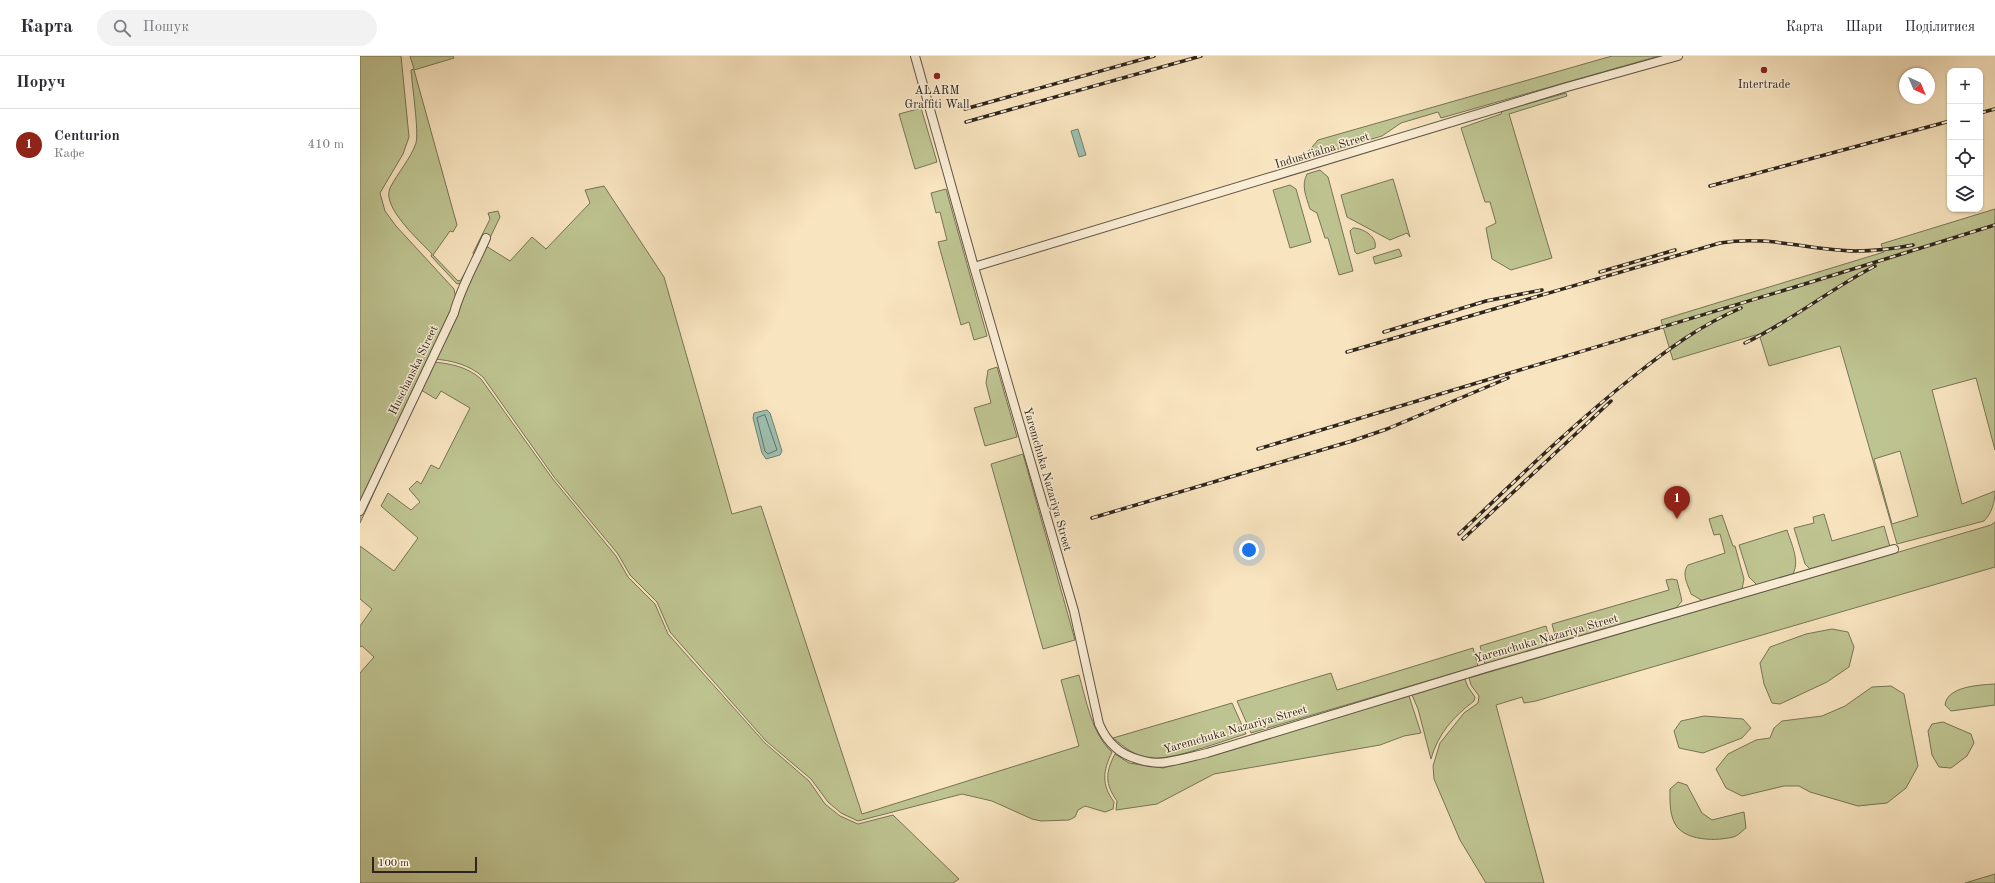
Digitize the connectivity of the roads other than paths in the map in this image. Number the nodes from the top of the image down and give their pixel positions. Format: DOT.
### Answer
graph roads {
  1 [pos="915,56"];
  2 [pos="1678,56"];
  3 [pos="486,238"];
  4 [pos="974,267"];
  5 [pos="360,511"];
  6 [pos="1894,549"];
  1 -- 4 [label="street, Yaremchuka Nazariya Street"];
  2 -- 4 [label="street, Industrialna Street"];
  3 -- 5 [label="street, Huschanska Street"];
  4 -- 6 [label="street, Yaremchuka Nazariya Street"];
}
